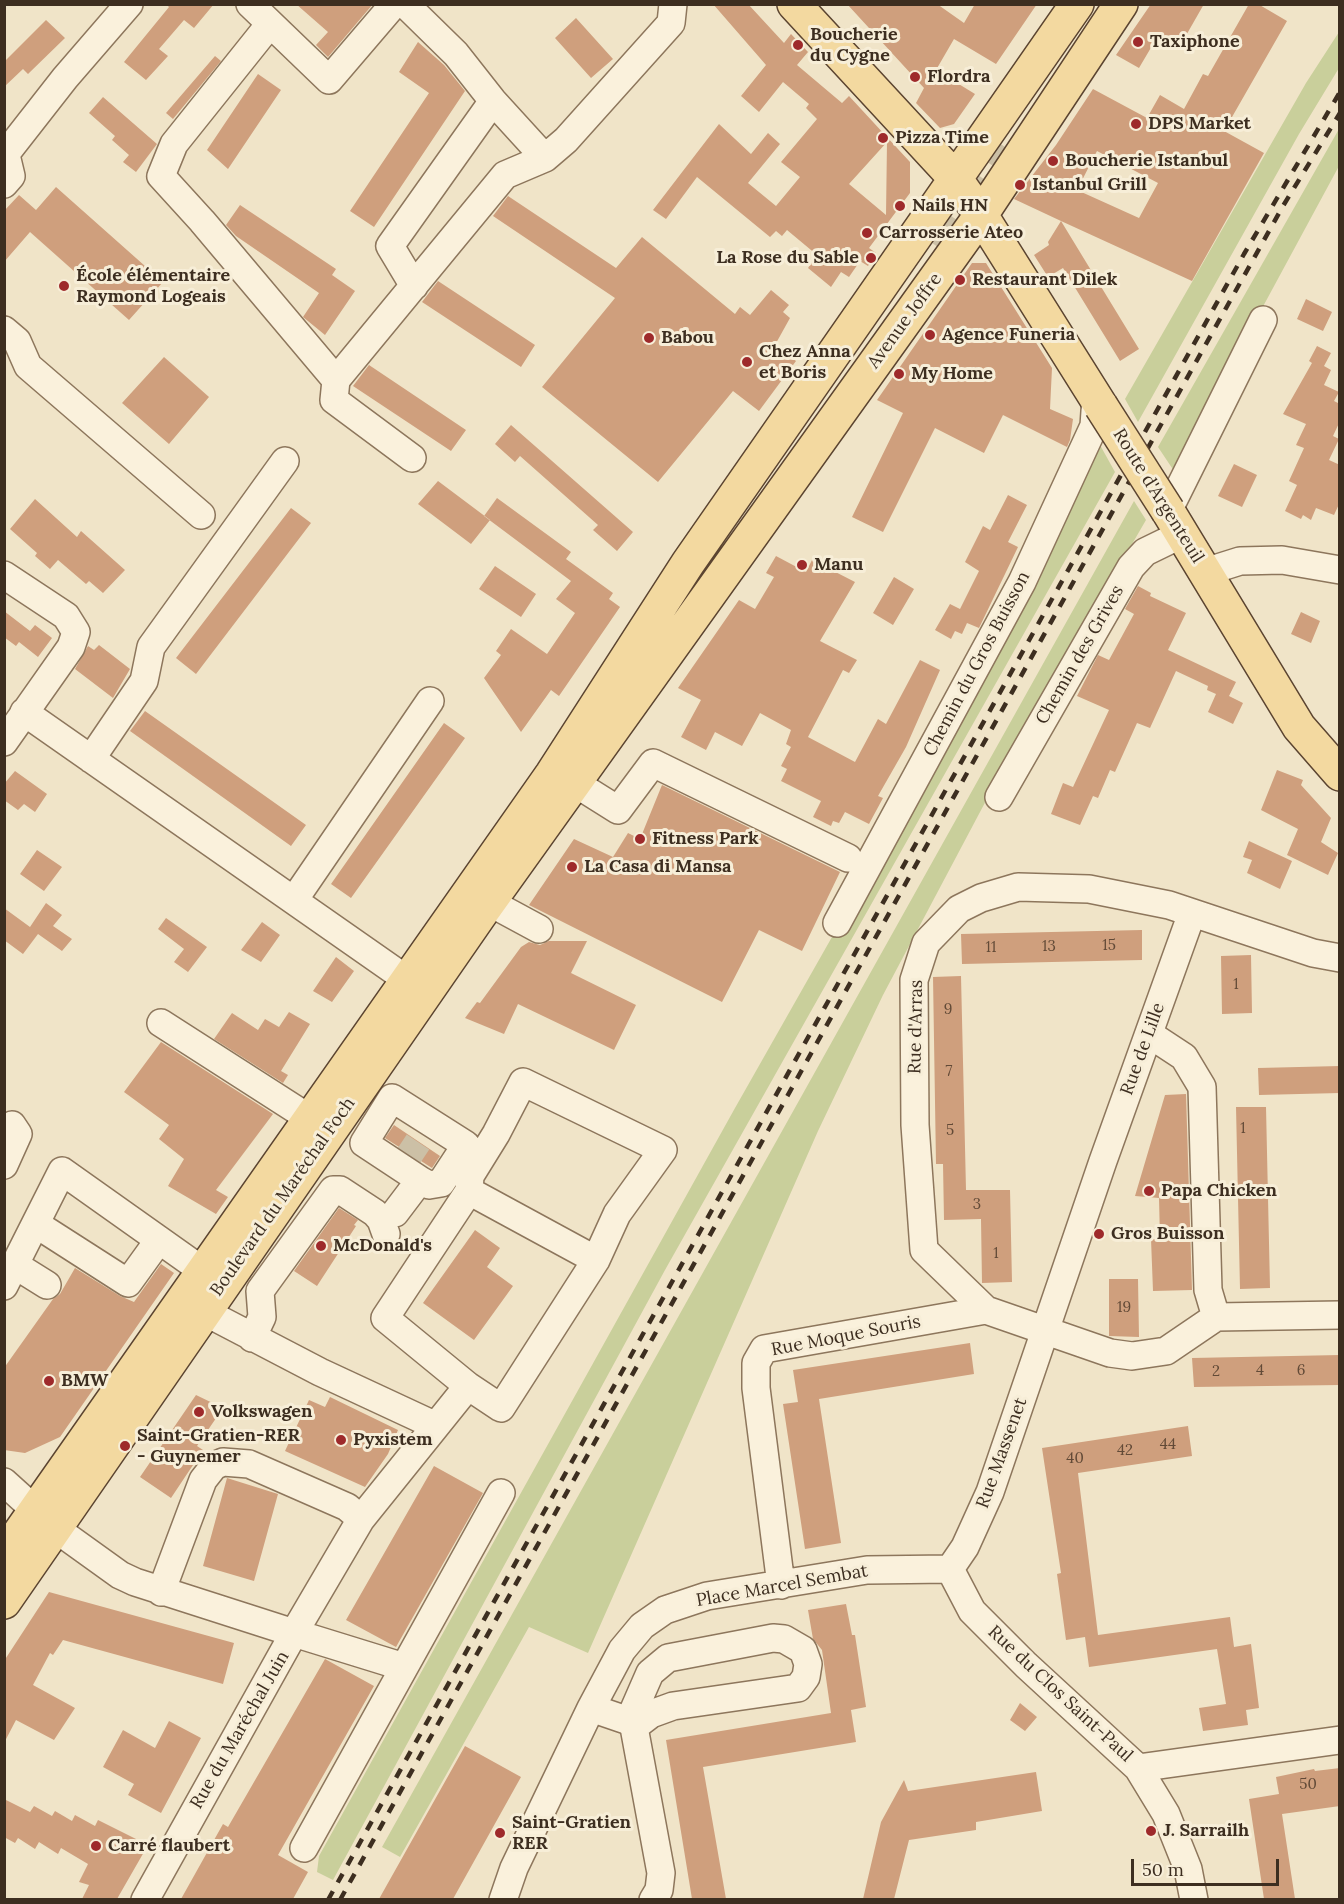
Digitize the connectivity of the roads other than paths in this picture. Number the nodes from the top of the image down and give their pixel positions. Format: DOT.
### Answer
graph roads {
  1 [pos="129,4"];
  2 [pos="250,4"];
  3 [pos="394,4"];
  4 [pos="405,4"];
  5 [pos="673,4"];
  6 [pos="794,4"];
  7 [pos="1077,4"];
  8 [pos="1090,4"];
  9 [pos="1103,4"];
  10 [pos="1121,4"];
  11 [pos="270,24"];
  12 [pos="493,101"];
  13 [pos="5,155"];
  14 [pos="545,158"];
  15 [pos="955,178"];
  16 [pos="4,184"];
  17 [pos="981,215"];
  18 [pos="414,286"];
  19 [pos="1263,320"];
  20 [pos="4,330"];
  21 [pos="336,380"];
  22 [pos="1099,401"];
  23 [pos="809,444"];
  24 [pos="412,458"];
  25 [pos="285,461"];
  26 [pos="201,514"];
  27 [pos="1175,523"];
  28 [pos="1340,570"];
  29 [pos="1205,572"];
  30 [pos="4,574"];
  31 [pos="629,682"];
  32 [pos="430,701"];
  33 [pos="24,712"];
  34 [pos="4,741"];
  35 [pos="91,759"];
  36 [pos="1340,774"];
  37 [pos="564,784"];
  38 [pos="999,797"];
  39 [pos="848,858"];
  40 [pos="294,900"];
  41 [pos="489,902"];
  42 [pos="1192,913"];
  43 [pos="837,923"];
  44 [pos="539,929"];
  45 [pos="1340,958"];
  46 [pos="406,979"];
  47 [pos="161,1023"];
  48 [pos="1149,1034"];
  49 [pos="309,1118"];
  50 [pos="12,1125"];
  51 [pos="416,1154"];
  52 [pos="4,1165"];
  53 [pos="469,1191"];
  54 [pos="36,1224"];
  55 [pos="159,1240"];
  56 [pos="596,1260"];
  57 [pos="202,1271"];
  58 [pos="10,1276"];
  59 [pos="47,1285"];
  60 [pos="986,1310"];
  61 [pos="203,1311"];
  62 [pos="1340,1314"];
  63 [pos="1216,1317"];
  64 [pos="1045,1332"];
  65 [pos="252,1338"];
  66 [pos="468,1386"];
  67 [pos="434,1425"];
  68 [pos="4,1482"];
  69 [pos="501,1493"];
  70 [pos="361,1519"];
  71 [pos="46,1520"];
  72 [pos="4,1555"];
  73 [pos="950,1569"];
  74 [pos="781,1585"];
  75 [pos="161,1592"];
  76 [pos="4,1602"];
  77 [pos="294,1633"];
  78 [pos="404,1667"];
  79 [pos="591,1708"];
  80 [pos="632,1724"];
  81 [pos="1340,1740"];
  82 [pos="1138,1768"];
  83 [pos="304,1848"];
  84 [pos="145,1899"];
  85 [pos="503,1899"];
  86 [pos="653,1899"];
  87 [pos="1194,1899"];
  1 -- 13 [label="street"];
  2 -- 11 [label="street"];
  3 -- 11 [label="street"];
  4 -- 12 [label="street"];
  5 -- 14 [label="street"];
  6 -- 15 [label="main road, Route d'Argenteuil"];
  7 -- 15 [label="main road, Avenue Joffre"];
  8 -- 9 [label="main road"];
  10 -- 17 [label="main road, Avenue Joffre"];
  11 -- 21 [label="street"];
  12 -- 14 [label="street"];
  12 -- 18 [label="street"];
  13 -- 16 [label="street"];
  14 -- 18 [label="street"];
  15 -- 17 [label="main road, Route d'Argenteuil"];
  15 -- 31 [label="main road, Avenue Joffre"];
  17 -- 22 [label="main road, Route d'Argenteuil"];
  17 -- 23 [label="main road, Avenue Joffre"];
  18 -- 21 [label="street"];
  19 -- 27 [label="street"];
  20 -- 26 [label="street"];
  21 -- 24 [label="street"];
  22 -- 27 [label="main road, Route d'Argenteuil, bridge"];
  22 -- 43 [label="street, Chemin du Gros Buisson"];
  23 -- 31 [label="main road, Avenue Joffre"];
  23 -- 31 [label="main road, Avenue Joffre"];
  25 -- 35 [label="street"];
  27 -- 29 [label="main road, Route d'Argenteuil"];
  27 -- 38 [label="street, Chemin des Grives"];
  28 -- 29 [label="street"];
  29 -- 36 [label="main road, Route d'Argenteuil"];
  30 -- 33 [label="street"];
  31 -- 37 [label="main road, Avenue Joffre"];
  32 -- 40 [label="street"];
  33 -- 34 [label="street"];
  33 -- 35 [label="street"];
  35 -- 40 [label="street"];
  37 -- 39 [label="street"];
  37 -- 41 [label="main road, Boulevard du Maréchal Foch"];
  37 -- 46 [label="main road, Boulevard du Maréchal Foch"];
  40 -- 46 [label="street"];
  41 -- 44 [label="street"];
  41 -- 61 [label="main road, Boulevard du Maréchal Foch"];
  42 -- 45 [label="street"];
  42 -- 48 [label="street, Rue de Lille"];
  42 -- 60 [label="street, Rue d'Arras"];
  46 -- 49 [label="main road, Boulevard du Maréchal Foch"];
  47 -- 49 [label="street"];
  48 -- 63 [label="street"];
  48 -- 64 [label="street, Rue de Lille"];
  49 -- 57 [label="main road, Boulevard du Maréchal Foch"];
  50 -- 52 [label="street"];
  51 -- 65 [label="street"];
  53 -- 56 [label="street"];
  53 -- 56 [label="street"];
  53 -- 66 [label="street"];
  54 -- 55 [label="street"];
  54 -- 55 [label="street"];
  54 -- 58 [label="street"];
  55 -- 57 [label="street"];
  56 -- 66 [label="street"];
  57 -- 71 [label="main road, Boulevard du Maréchal Foch"];
  58 -- 59 [label="street"];
  60 -- 64 [label="street, Rue d'Arras"];
  60 -- 74 [label="street, Rue Moque Souris"];
  61 -- 65 [label="street"];
  61 -- 71 [label="main road, Boulevard du Maréchal Foch"];
  62 -- 63 [label="street"];
  63 -- 64 [label="street, Rue d'Arras"];
  64 -- 73 [label="street, Rue Massenet"];
  65 -- 67 [label="street"];
  66 -- 67 [label="street"];
  67 -- 70 [label="street"];
  68 -- 71 [label="street, Rue du Maréchal Juin"];
  69 -- 78 [label="street"];
  70 -- 75 [label="street"];
  70 -- 77 [label="street"];
  71 -- 72 [label="main road, Boulevard du Maréchal Foch"];
  71 -- 75 [label="street, Rue du Maréchal Juin"];
  71 -- 76 [label="main road, Boulevard du Maréchal Foch"];
  73 -- 74 [label="street, Place Marcel Sembat"];
  73 -- 82 [label="street, Rue du Clos Saint-Paul"];
  74 -- 79 [label="street, Place Marcel Sembat"];
  75 -- 77 [label="street, Rue du Maréchal Juin"];
  77 -- 78 [label="street"];
  77 -- 84 [label="street, Rue du Maréchal Juin"];
  78 -- 83 [label="street"];
  79 -- 80 [label="street"];
  79 -- 85 [label="street, Place Marcel Sembat"];
  80 -- 80 [label="street"];
  80 -- 86 [label="street"];
  81 -- 82 [label="street, Rue du Clos Saint-Paul"];
  82 -- 87 [label="street"];
}
